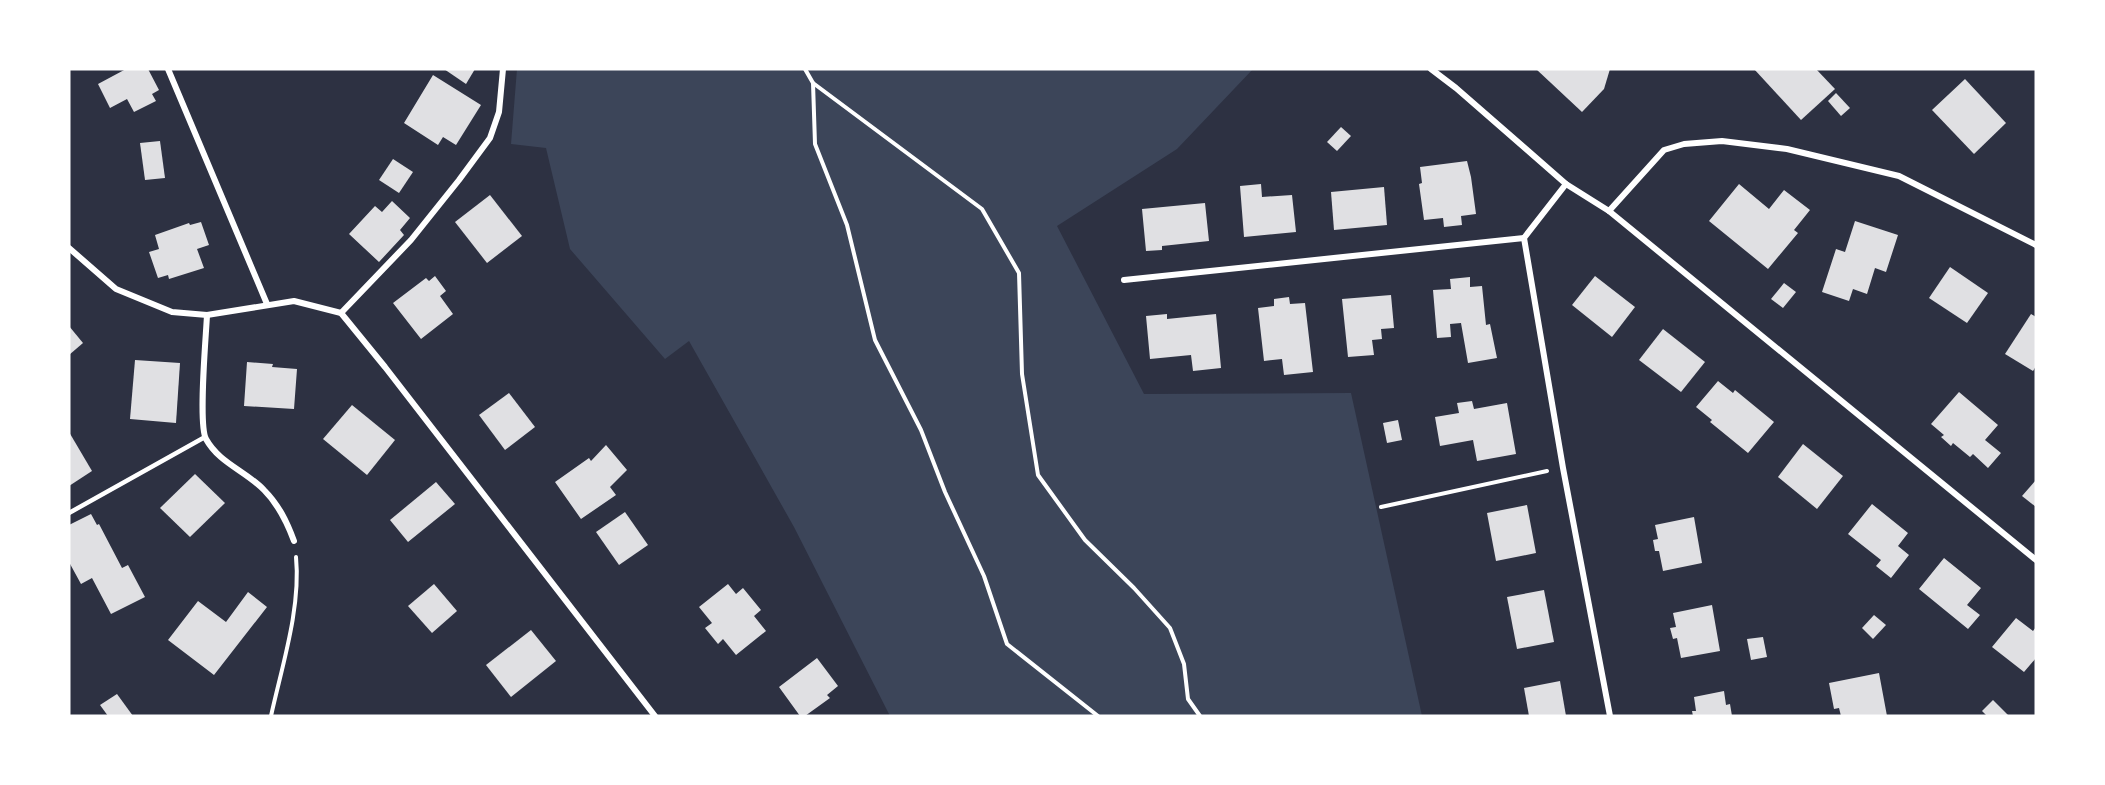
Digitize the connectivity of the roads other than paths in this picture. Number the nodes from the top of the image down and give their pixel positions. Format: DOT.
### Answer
graph roads {
  1 [pos="168,69"];
  2 [pos="503,69"];
  3 [pos="1431,69"];
  4 [pos="1566,184"];
  5 [pos="1609,211"];
  6 [pos="1524,238"];
  7 [pos="2036,246"];
  8 [pos="69,248"];
  9 [pos="1124,280"];
  10 [pos="267,304"];
  11 [pos="341,313"];
  12 [pos="207,315"];
  13 [pos="205,437"];
  14 [pos="69,513"];
  15 [pos="294,541"];
  16 [pos="2036,560"];
  17 [pos="655,716"];
  18 [pos="1610,716"];
  1 -- 10 [label="street"];
  2 -- 11 [label="street"];
  3 -- 4 [label="street"];
  4 -- 5 [label="street"];
  4 -- 6 [label="street"];
  5 -- 7 [label="street"];
  5 -- 16 [label="street"];
  6 -- 9 [label="street"];
  6 -- 18 [label="street"];
  8 -- 12 [label="street"];
  10 -- 11 [label="street"];
  10 -- 12 [label="street"];
  11 -- 17 [label="street"];
  12 -- 13 [label="street"];
  13 -- 14 [label="lane"];
  13 -- 15 [label="street"];
}
